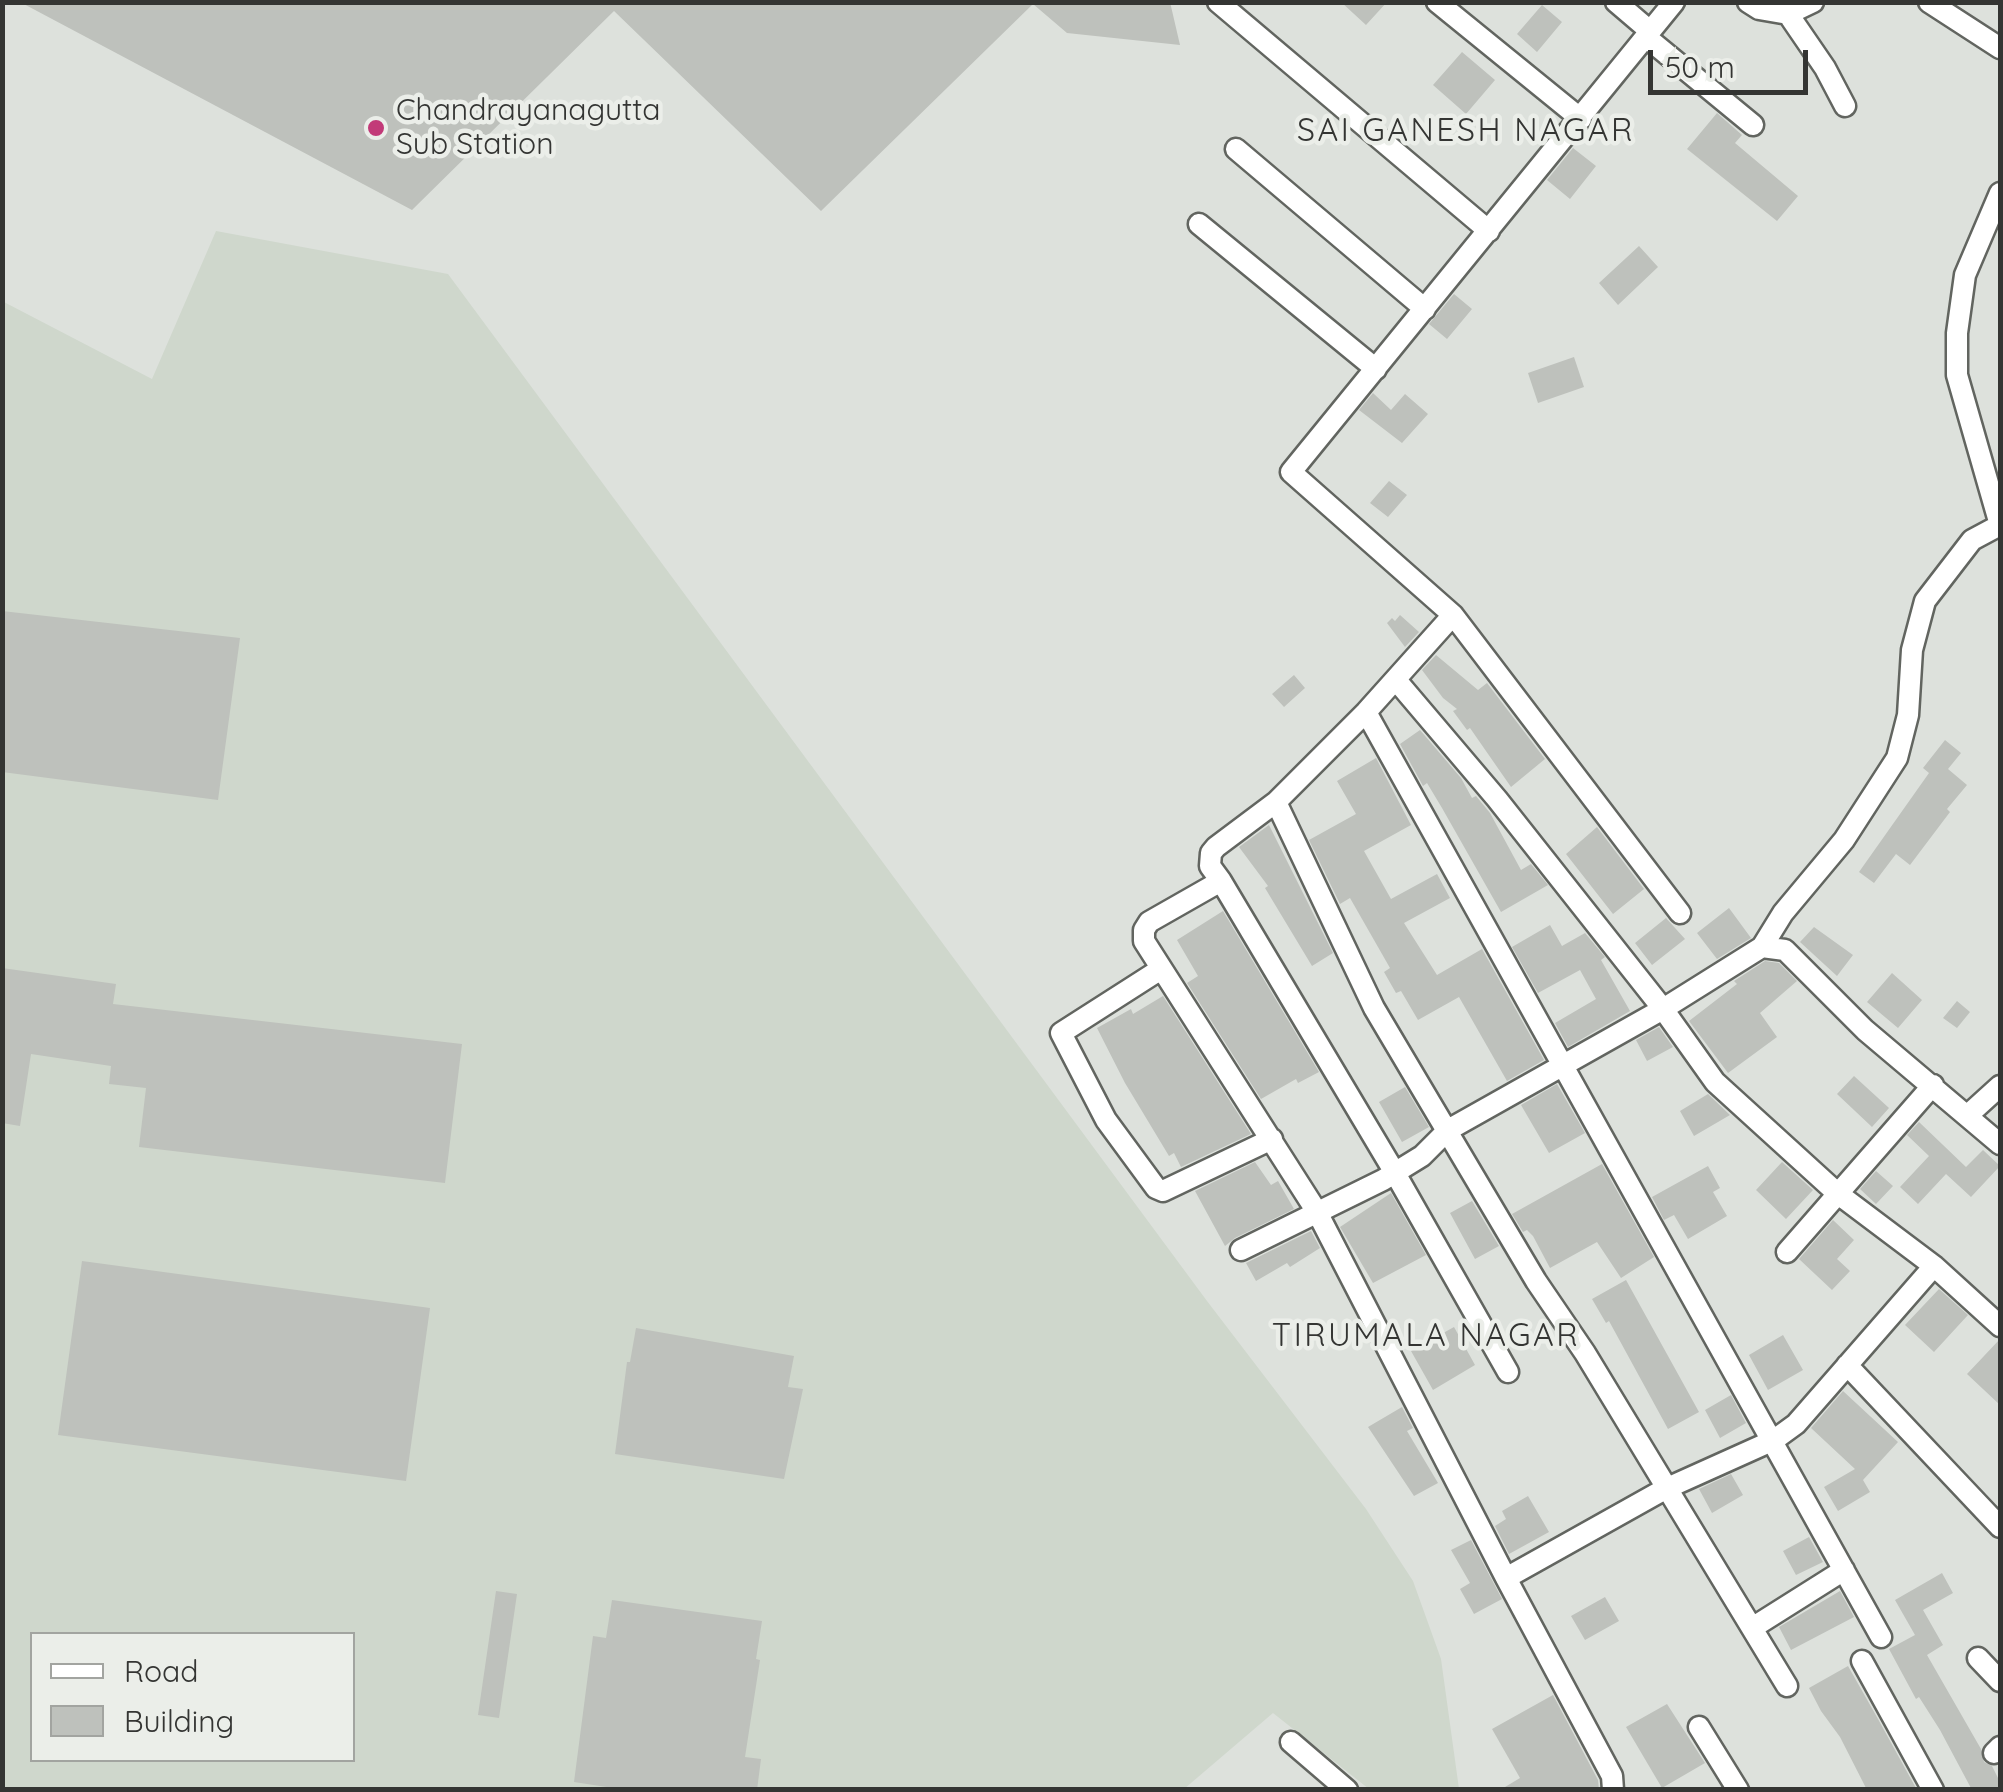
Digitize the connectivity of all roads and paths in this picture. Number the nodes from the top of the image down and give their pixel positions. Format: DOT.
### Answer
graph roads {
  1 [pos="1218,2"];
  2 [pos="1437,2"];
  3 [pos="1616,2"];
  4 [pos="1674,2"];
  5 [pos="1748,2"];
  6 [pos="1813,2"];
  7 [pos="1929,2"];
  8 [pos="1788,14"];
  9 [pos="1648,34"];
  10 [pos="2000,48"];
  11 [pos="1845,106"];
  12 [pos="1581,119"];
  13 [pos="1753,125"];
  14 [pos="1236,149"];
  15 [pos="2000,193"];
  16 [pos="1198,224"];
  17 [pos="1489,230"];
  18 [pos="1424,309"];
  19 [pos="1376,369"];
  20 [pos="2000,525"];
  21 [pos="1453,614"];
  22 [pos="1396,680"];
  23 [pos="1366,712"];
  24 [pos="1276,802"];
  25 [pos="1222,881"];
  26 [pos="1680,913"];
  27 [pos="1762,947"];
  28 [pos="1161,970"];
  29 [pos="1663,1008"];
  30 [pos="1563,1066"];
  31 [pos="1933,1085"];
  32 [pos="2000,1086"];
  33 [pos="1968,1116"];
  34 [pos="1448,1130"];
  35 [pos="1272,1139"];
  36 [pos="2000,1144"];
  37 [pos="1395,1172"];
  38 [pos="1837,1193"];
  39 [pos="1318,1212"];
  40 [pos="1241,1250"];
  41 [pos="1786,1252"];
  42 [pos="1934,1266"];
  43 [pos="2000,1326"];
  44 [pos="1847,1365"];
  45 [pos="1508,1372"];
  46 [pos="1774,1440"];
  47 [pos="1666,1490"];
  48 [pos="2000,1528"];
  49 [pos="1844,1570"];
  50 [pos="1506,1578"];
  51 [pos="1752,1628"];
  52 [pos="1882,1637"];
  53 [pos="1978,1658"];
  54 [pos="1862,1662"];
  55 [pos="2000,1681"];
  56 [pos="1787,1686"];
  57 [pos="1699,1727"];
  58 [pos="1291,1742"];
  59 [pos="1347,1790"];
  60 [pos="1612,1790"];
  61 [pos="1738,1790"];
  62 [pos="1933,1790"];
  1 -- 17 [label="street"];
  2 -- 12 [label="street"];
  3 -- 9 [label="street"];
  4 -- 9 [label="street"];
  5 -- 8 [label="street"];
  6 -- 8 [label="street"];
  7 -- 10 [label="street"];
  8 -- 11 [label="street"];
  9 -- 12 [label="street"];
  9 -- 13 [label="street"];
  12 -- 17 [label="street"];
  14 -- 18 [label="street"];
  15 -- 20 [label="street"];
  16 -- 19 [label="street"];
  17 -- 18 [label="street"];
  18 -- 19 [label="street"];
  19 -- 21 [label="street"];
  20 -- 27 [label="street"];
  21 -- 22 [label="street"];
  21 -- 26 [label="street"];
  22 -- 23 [label="street"];
  22 -- 29 [label="street"];
  23 -- 24 [label="street"];
  23 -- 30 [label="street"];
  24 -- 25 [label="street"];
  24 -- 34 [label="street"];
  25 -- 28 [label="street"];
  25 -- 37 [label="street"];
  27 -- 29 [label="street"];
  27 -- 31 [label="street"];
  28 -- 35 [label="street"];
  28 -- 35 [label="street"];
  29 -- 30 [label="street"];
  29 -- 38 [label="street"];
  30 -- 34 [label="street"];
  30 -- 46 [label="street"];
  31 -- 33 [label="street"];
  31 -- 38 [label="street"];
  32 -- 33 [label="street"];
  33 -- 36 [label="street"];
  34 -- 37 [label="street"];
  34 -- 47 [label="street"];
  35 -- 39 [label="street"];
  37 -- 39 [label="street"];
  37 -- 45 [label="street"];
  38 -- 41 [label="street"];
  38 -- 42 [label="street"];
  39 -- 40 [label="street"];
  39 -- 50 [label="street"];
  42 -- 43 [label="street"];
  42 -- 44 [label="street"];
  44 -- 46 [label="street"];
  44 -- 48 [label="street"];
  46 -- 47 [label="street"];
  46 -- 49 [label="street"];
  47 -- 50 [label="street"];
  47 -- 51 [label="street"];
  49 -- 51 [label="street"];
  49 -- 52 [label="street"];
  50 -- 60 [label="street"];
  51 -- 56 [label="street"];
  53 -- 55 [label="street"];
  54 -- 62 [label="street"];
  57 -- 61 [label="street"];
  58 -- 59 [label="street"];
}
